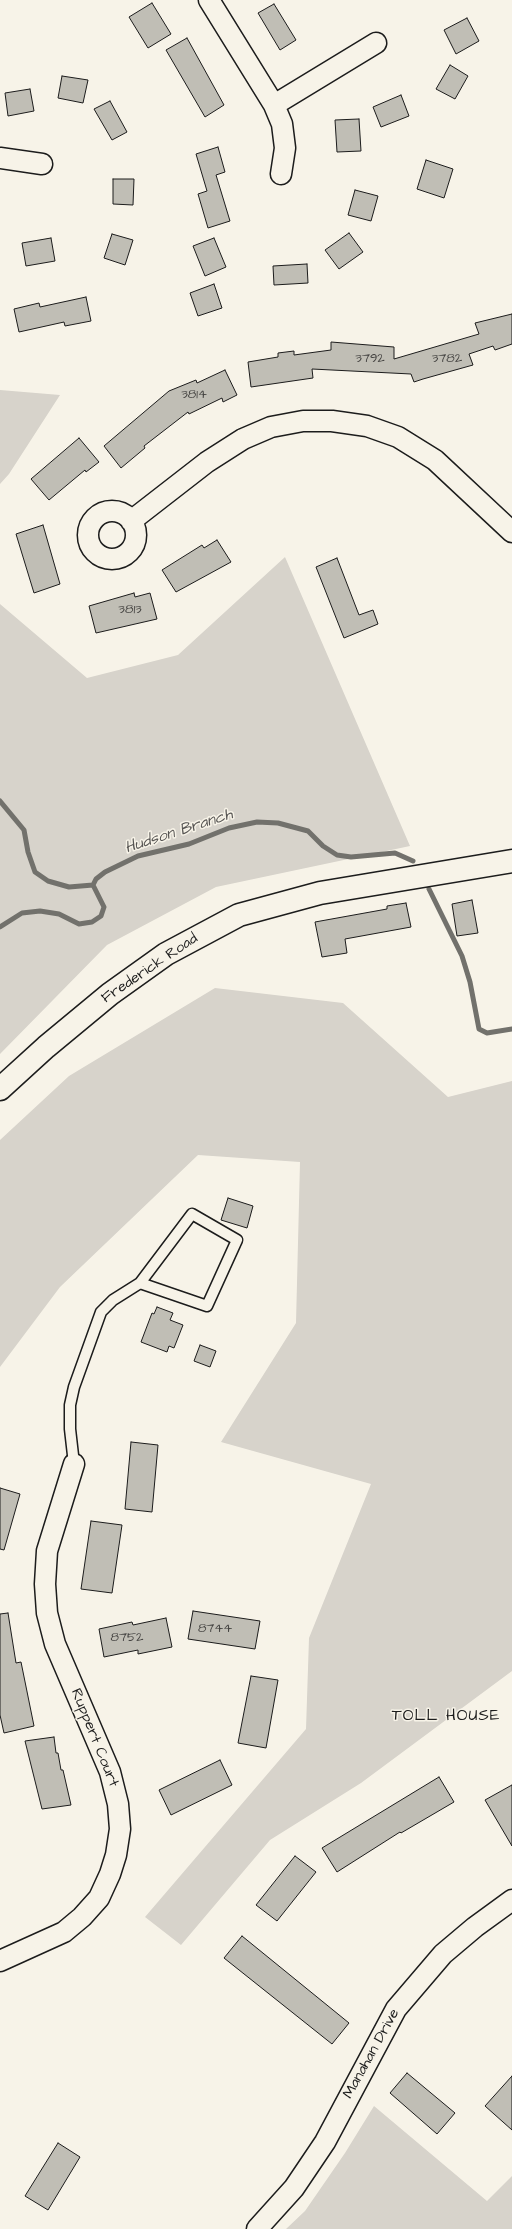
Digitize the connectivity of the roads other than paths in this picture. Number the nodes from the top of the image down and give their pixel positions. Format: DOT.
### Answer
graph roads {
  1 [pos="209,0"];
  2 [pos="376,43"];
  3 [pos="274,105"];
  4 [pos="0,158"];
  5 [pos="42,164"];
  6 [pos="281,174"];
  7 [pos="131,520"];
  8 [pos="512,532"];
  9 [pos="512,861"];
  10 [pos="0,1089"];
  11 [pos="140,1283"];
  12 [pos="74,1464"];
  13 [pos="512,1900"];
  14 [pos="0,1961"];
  15 [pos="257,2229"];
  1 -- 3 [label="street"];
  2 -- 3 [label="street"];
  3 -- 6 [label="street"];
  4 -- 5 [label="street"];
  7 -- 8 [label="street"];
  9 -- 10 [label="main road, Frederick Road"];
  11 -- 11 [label="lane"];
  11 -- 12 [label="lane"];
  12 -- 14 [label="street, Ruppert Court"];
  13 -- 15 [label="street, Manahan Drive"];
}
